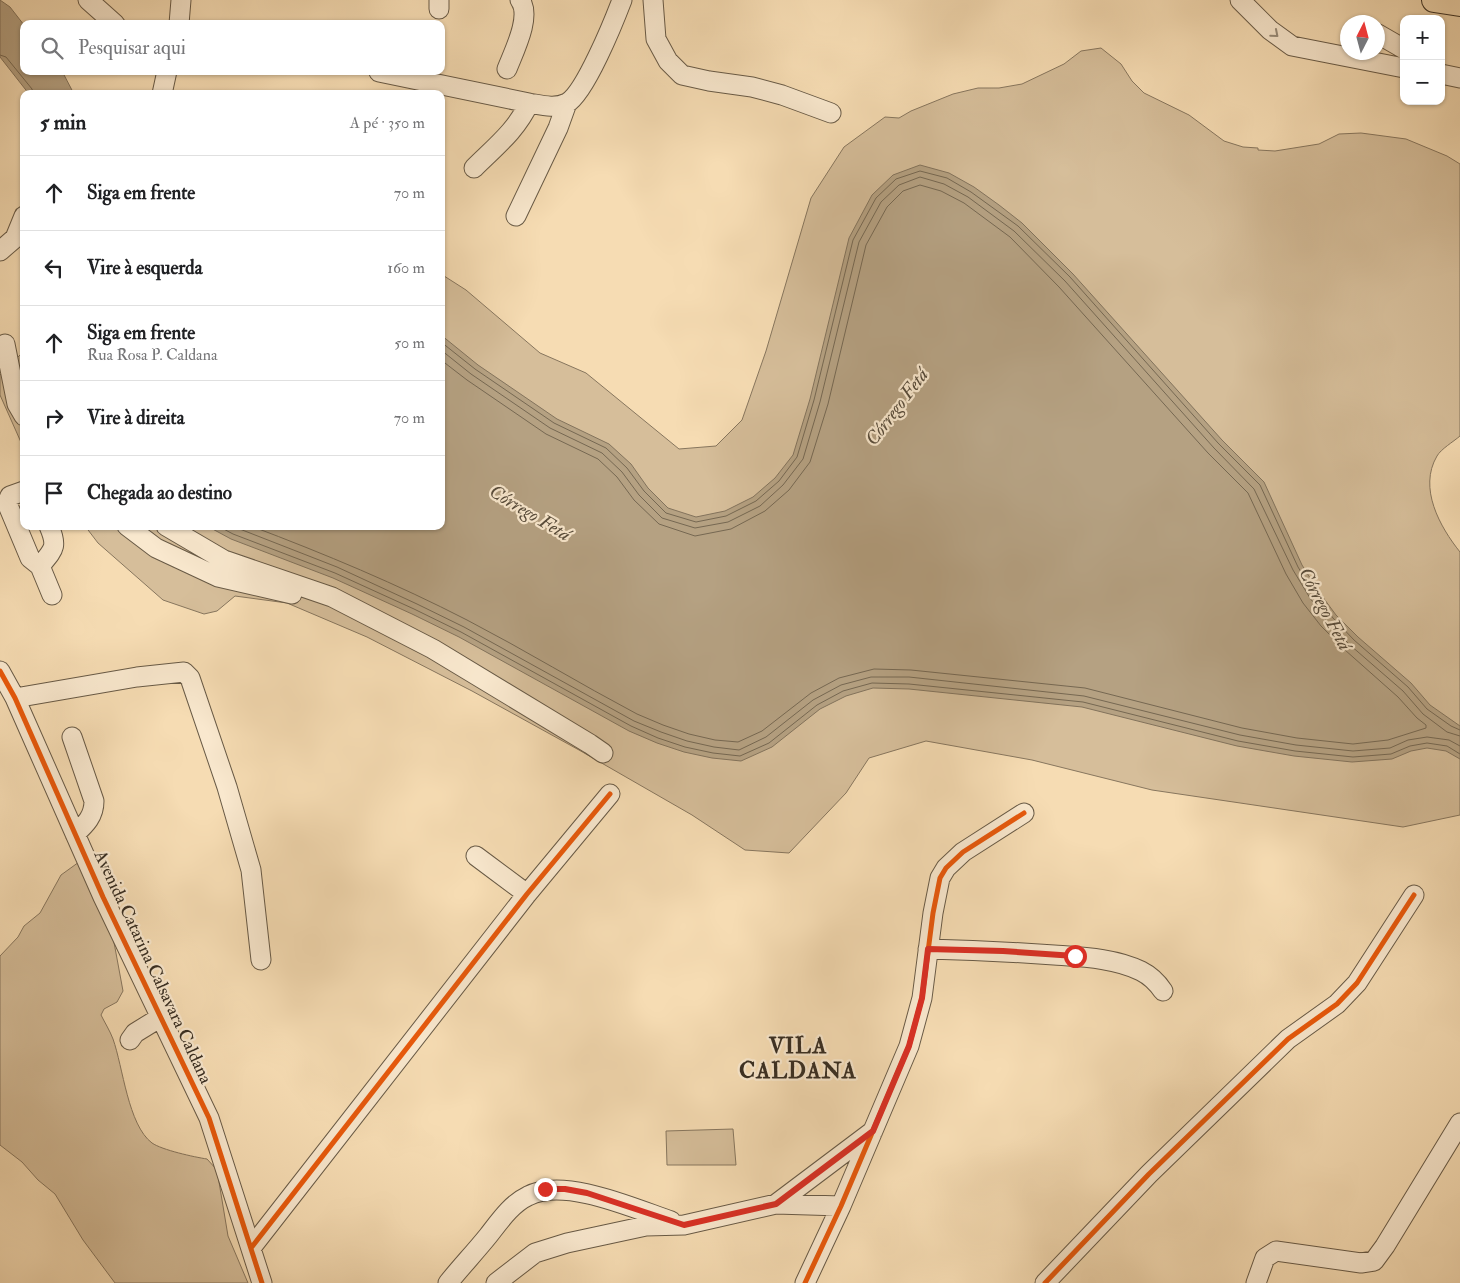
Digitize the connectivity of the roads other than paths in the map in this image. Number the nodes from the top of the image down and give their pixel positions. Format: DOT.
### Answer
graph roads {
  1 [pos="88,0"];
  2 [pos="182,0"];
  3 [pos="520,0"];
  4 [pos="622,0"];
  5 [pos="653,0"];
  6 [pos="1240,0"];
  7 [pos="1434,0"];
  8 [pos="1460,4"];
  9 [pos="110,20"];
  10 [pos="180,20"];
  11 [pos="1385,38"];
  12 [pos="1400,47"];
  13 [pos="1340,54"];
  14 [pos="1370,60"];
  15 [pos="1400,67"];
  16 [pos="507,69"];
  17 [pos="166,75"];
  18 [pos="392,75"];
  19 [pos="163,90"];
  20 [pos="567,103"];
  21 [pos="528,104"];
  22 [pos="830,113"];
  23 [pos="474,168"];
  24 [pos="516,216"];
  25 [pos="20,226"];
  26 [pos="0,251"];
  27 [pos="3,339"];
  28 [pos="20,373"];
  29 [pos="20,408"];
  30 [pos="20,492"];
  31 [pos="51,530"];
  32 [pos="132,530"];
  33 [pos="173,530"];
  34 [pos="40,566"];
  35 [pos="52,594"];
  36 [pos="360,612"];
  37 [pos="0,671"];
  38 [pos="15,698"];
  39 [pos="72,736"];
  40 [pos="603,753"];
  41 [pos="610,794"];
  42 [pos="1024,813"];
  43 [pos="75,834"];
  44 [pos="476,856"];
  45 [pos="527,894"];
  46 [pos="1414,895"];
  47 [pos="928,949"];
  48 [pos="261,960"];
  49 [pos="1163,991"];
  50 [pos="161,1018"];
  51 [pos="130,1040"];
  52 [pos="1460,1123"];
  53 [pos="873,1131"];
  54 [pos="776,1204"];
  55 [pos="841,1206"];
  56 [pos="684,1225"];
  57 [pos="251,1248"];
  58 [pos="262,1283"];
  59 [pos="448,1283"];
  60 [pos="496,1283"];
  61 [pos="805,1283"];
  62 [pos="1045,1283"];
  63 [pos="1256,1283"];
  1 -- 9 [label="street"];
  2 -- 10 [label="street"];
  3 -- 16 [label="street"];
  4 -- 20 [label="street"];
  5 -- 22 [label="street"];
  6 -- 13 [label="street, one-way"];
  7 -- 8 [label="main road"];
  11 -- 12 [label="street"];
  14 -- 15 [label="street"];
  17 -- 19 [label="street"];
  18 -- 21 [label="street"];
  20 -- 21 [label="street"];
  20 -- 24 [label="street"];
  21 -- 23 [label="street"];
  25 -- 26 [label="street"];
  27 -- 28 [label="street"];
  27 -- 29 [label="street"];
  30 -- 34 [label="street"];
  31 -- 34 [label="street"];
  32 -- 36 [label="street"];
  33 -- 36 [label="street"];
  34 -- 35 [label="street"];
  36 -- 40 [label="street"];
  37 -- 38 [label="street, Avenida Catarina Calsavara Caldana"];
  38 -- 43 [label="street, Avenida Catarina Calsavara Caldana"];
  38 -- 48 [label="street"];
  39 -- 43 [label="street"];
  41 -- 45 [label="street"];
  42 -- 47 [label="street"];
  43 -- 50 [label="street, Avenida Catarina Calsavara Caldana"];
  44 -- 45 [label="street"];
  45 -- 57 [label="street"];
  46 -- 62 [label="street"];
  47 -- 49 [label="street"];
  47 -- 53 [label="street"];
  50 -- 51 [label="street"];
  50 -- 57 [label="street, Avenida Catarina Calsavara Caldana"];
  52 -- 63 [label="street"];
  53 -- 54 [label="street"];
  53 -- 55 [label="street"];
  54 -- 55 [label="street"];
  54 -- 56 [label="street"];
  55 -- 61 [label="street"];
  56 -- 59 [label="street"];
  56 -- 60 [label="street"];
  57 -- 58 [label="street, Avenida Catarina Calsavara Caldana"];
}
